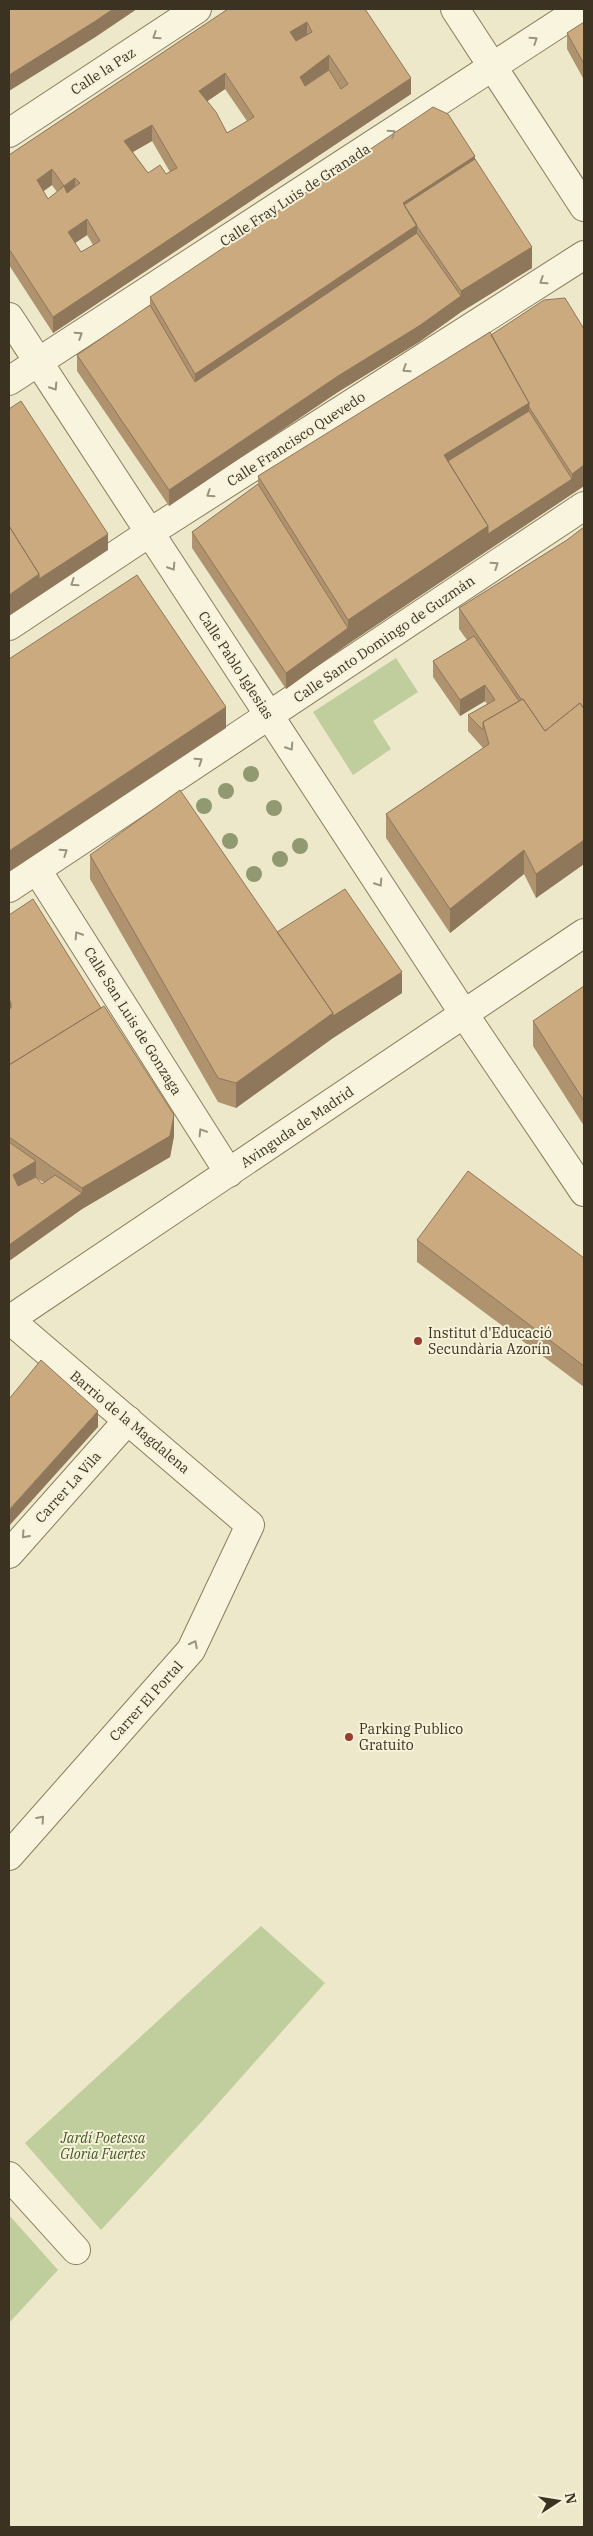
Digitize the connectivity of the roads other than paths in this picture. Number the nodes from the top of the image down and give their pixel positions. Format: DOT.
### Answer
graph roads {
  1 [pos="197,9"];
  2 [pos="455,9"];
  3 [pos="581,9"];
  4 [pos="493,68"];
  5 [pos="9,133"];
  6 [pos="584,207"];
  7 [pos="584,255"];
  8 [pos="9,317"];
  9 [pos="38,362"];
  10 [pos="9,381"];
  11 [pos="584,506"];
  12 [pos="149,533"];
  13 [pos="9,626"];
  14 [pos="269,715"];
  15 [pos="37,870"];
  16 [pos="9,888"];
  17 [pos="584,933"];
  18 [pos="464,1014"];
  19 [pos="228,1173"];
  20 [pos="584,1192"];
  21 [pos="9,1320"];
  22 [pos="128,1420"];
  23 [pos="250,1524"];
  24 [pos="9,1554"];
  25 [pos="9,1856"];
  26 [pos="9,2176"];
  27 [pos="76,2250"];
  1 -- 5 [label="street, Calle la Paz, one-way"];
  2 -- 4 [label="street"];
  4 -- 3 [label="street, Calle Fray Luis de Granada, one-way"];
  4 -- 6 [label="street"];
  9 -- 4 [label="street, Calle Fray Luis de Granada, one-way"];
  7 -- 12 [label="street, Calle Francisco Quevedo, one-way"];
  8 -- 9 [label="street, Calle Pablo Iglesias"];
  9 -- 10 [label="street, Calle Fray Luis de Granada"];
  9 -- 12 [label="street, Calle Pablo Iglesias, one-way"];
  14 -- 11 [label="street, Calle Santo Domingo de Guzmán, one-way"];
  12 -- 13 [label="street, Calle Francisco Quevedo, one-way"];
  12 -- 14 [label="street, Calle Pablo Iglesias, one-way"];
  15 -- 14 [label="street, Calle Santo Domingo de Guzmán, one-way"];
  14 -- 18 [label="street, Calle Pablo Iglesias, one-way"];
  15 -- 16 [label="street, Calle Santo Domingo de Guzmán"];
  19 -- 15 [label="street, Calle San Luis de Gonzaga, one-way"];
  17 -- 18 [label="street, Avinguda de Madrid"];
  18 -- 19 [label="street, Avinguda de Madrid"];
  18 -- 20 [label="street, Calle Pablo Iglesias"];
  19 -- 21 [label="street, Avinguda de Madrid"];
  21 -- 22 [label="street, Barrio de la Magdalena"];
  22 -- 23 [label="street, Barrio de la Magdalena"];
  22 -- 24 [label="street, Carrer La Vila, one-way"];
  25 -- 23 [label="street, Carrer El Portal, one-way"];
  26 -- 27 [label="street"];
}
